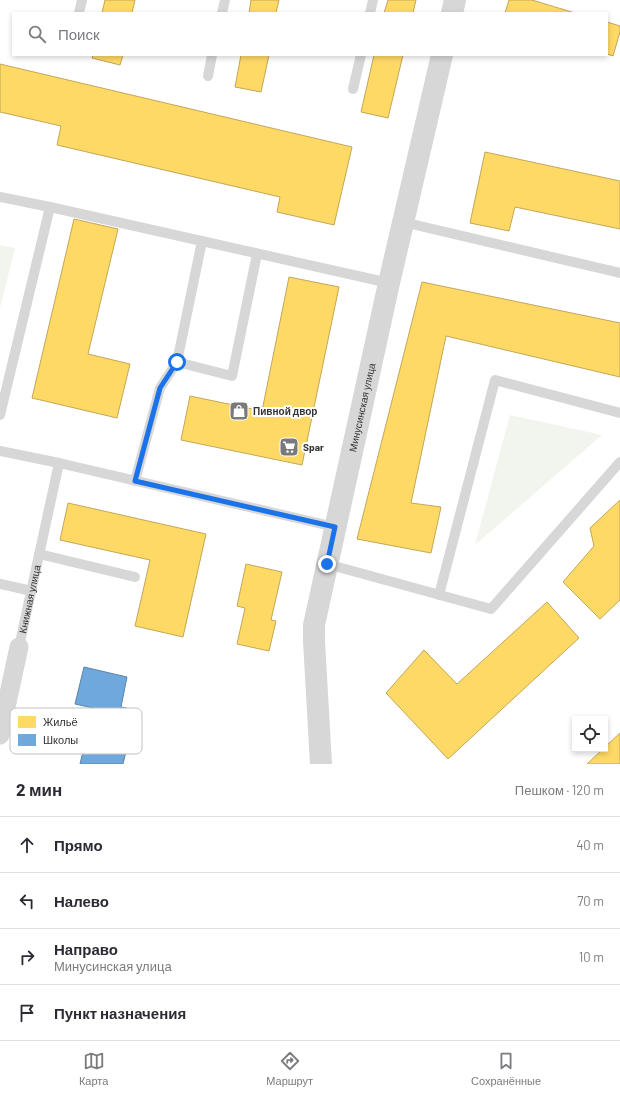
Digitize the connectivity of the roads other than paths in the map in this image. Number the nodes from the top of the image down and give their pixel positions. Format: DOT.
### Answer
graph roads {
  1 [pos="82,0"];
  2 [pos="225,0"];
  3 [pos="373,0"];
  4 [pos="455,0"];
  5 [pos="79,12"];
  6 [pos="222,12"];
  7 [pos="370,12"];
  8 [pos="452,12"];
  9 [pos="212,56"];
  10 [pos="361,56"];
  11 [pos="442,56"];
  12 [pos="208,76"];
  13 [pos="353,89"];
  14 [pos="0,197"];
  15 [pos="50,207"];
  16 [pos="403,222"];
  17 [pos="202,241"];
  18 [pos="257,254"];
  19 [pos="620,273"];
  20 [pos="389,283"];
  21 [pos="177,362"];
  22 [pos="620,413"];
  23 [pos="0,415"];
  24 [pos="0,451"];
  25 [pos="620,462"];
  26 [pos="59,463"];
  27 [pos="135,481"];
  28 [pos="335,527"];
  29 [pos="40,554"];
  30 [pos="327,564"];
  31 [pos="135,577"];
  32 [pos="0,584"];
  33 [pos="32,591"];
  34 [pos="439,595"];
  35 [pos="19,647"];
  36 [pos="0,735"];
  37 [pos="321,764"];
  1 -- 5 [label="lane"];
  2 -- 6 [label="lane"];
  3 -- 7 [label="lane"];
  4 -- 8 [label="street"];
  9 -- 12 [label="lane"];
  10 -- 13 [label="lane"];
  11 -- 16 [label="street, Минусинская улица"];
  14 -- 15 [label="lane"];
  15 -- 17 [label="lane"];
  15 -- 23 [label="lane"];
  16 -- 19 [label="lane"];
  16 -- 20 [label="street, Минусинская улица"];
  17 -- 18 [label="lane"];
  17 -- 21 [label="lane"];
  18 -- 20 [label="lane"];
  18 -- 21 [label="lane"];
  20 -- 28 [label="street, Минусинская улица"];
  21 -- 27 [label="lane"];
  22 -- 34 [label="lane"];
  24 -- 26 [label="lane"];
  25 -- 34 [label="lane"];
  26 -- 27 [label="lane"];
  26 -- 29 [label="lane, Книжная улица"];
  27 -- 28 [label="lane"];
  28 -- 30 [label="street, Минусинская улица"];
  29 -- 31 [label="lane"];
  29 -- 33 [label="lane, Книжная улица"];
  30 -- 34 [label="lane"];
  30 -- 37 [label="street, Минусинская улица"];
  32 -- 33 [label="lane"];
  33 -- 35 [label="lane, Книжная улица"];
  35 -- 36 [label="street, Книжная улица"];
}
